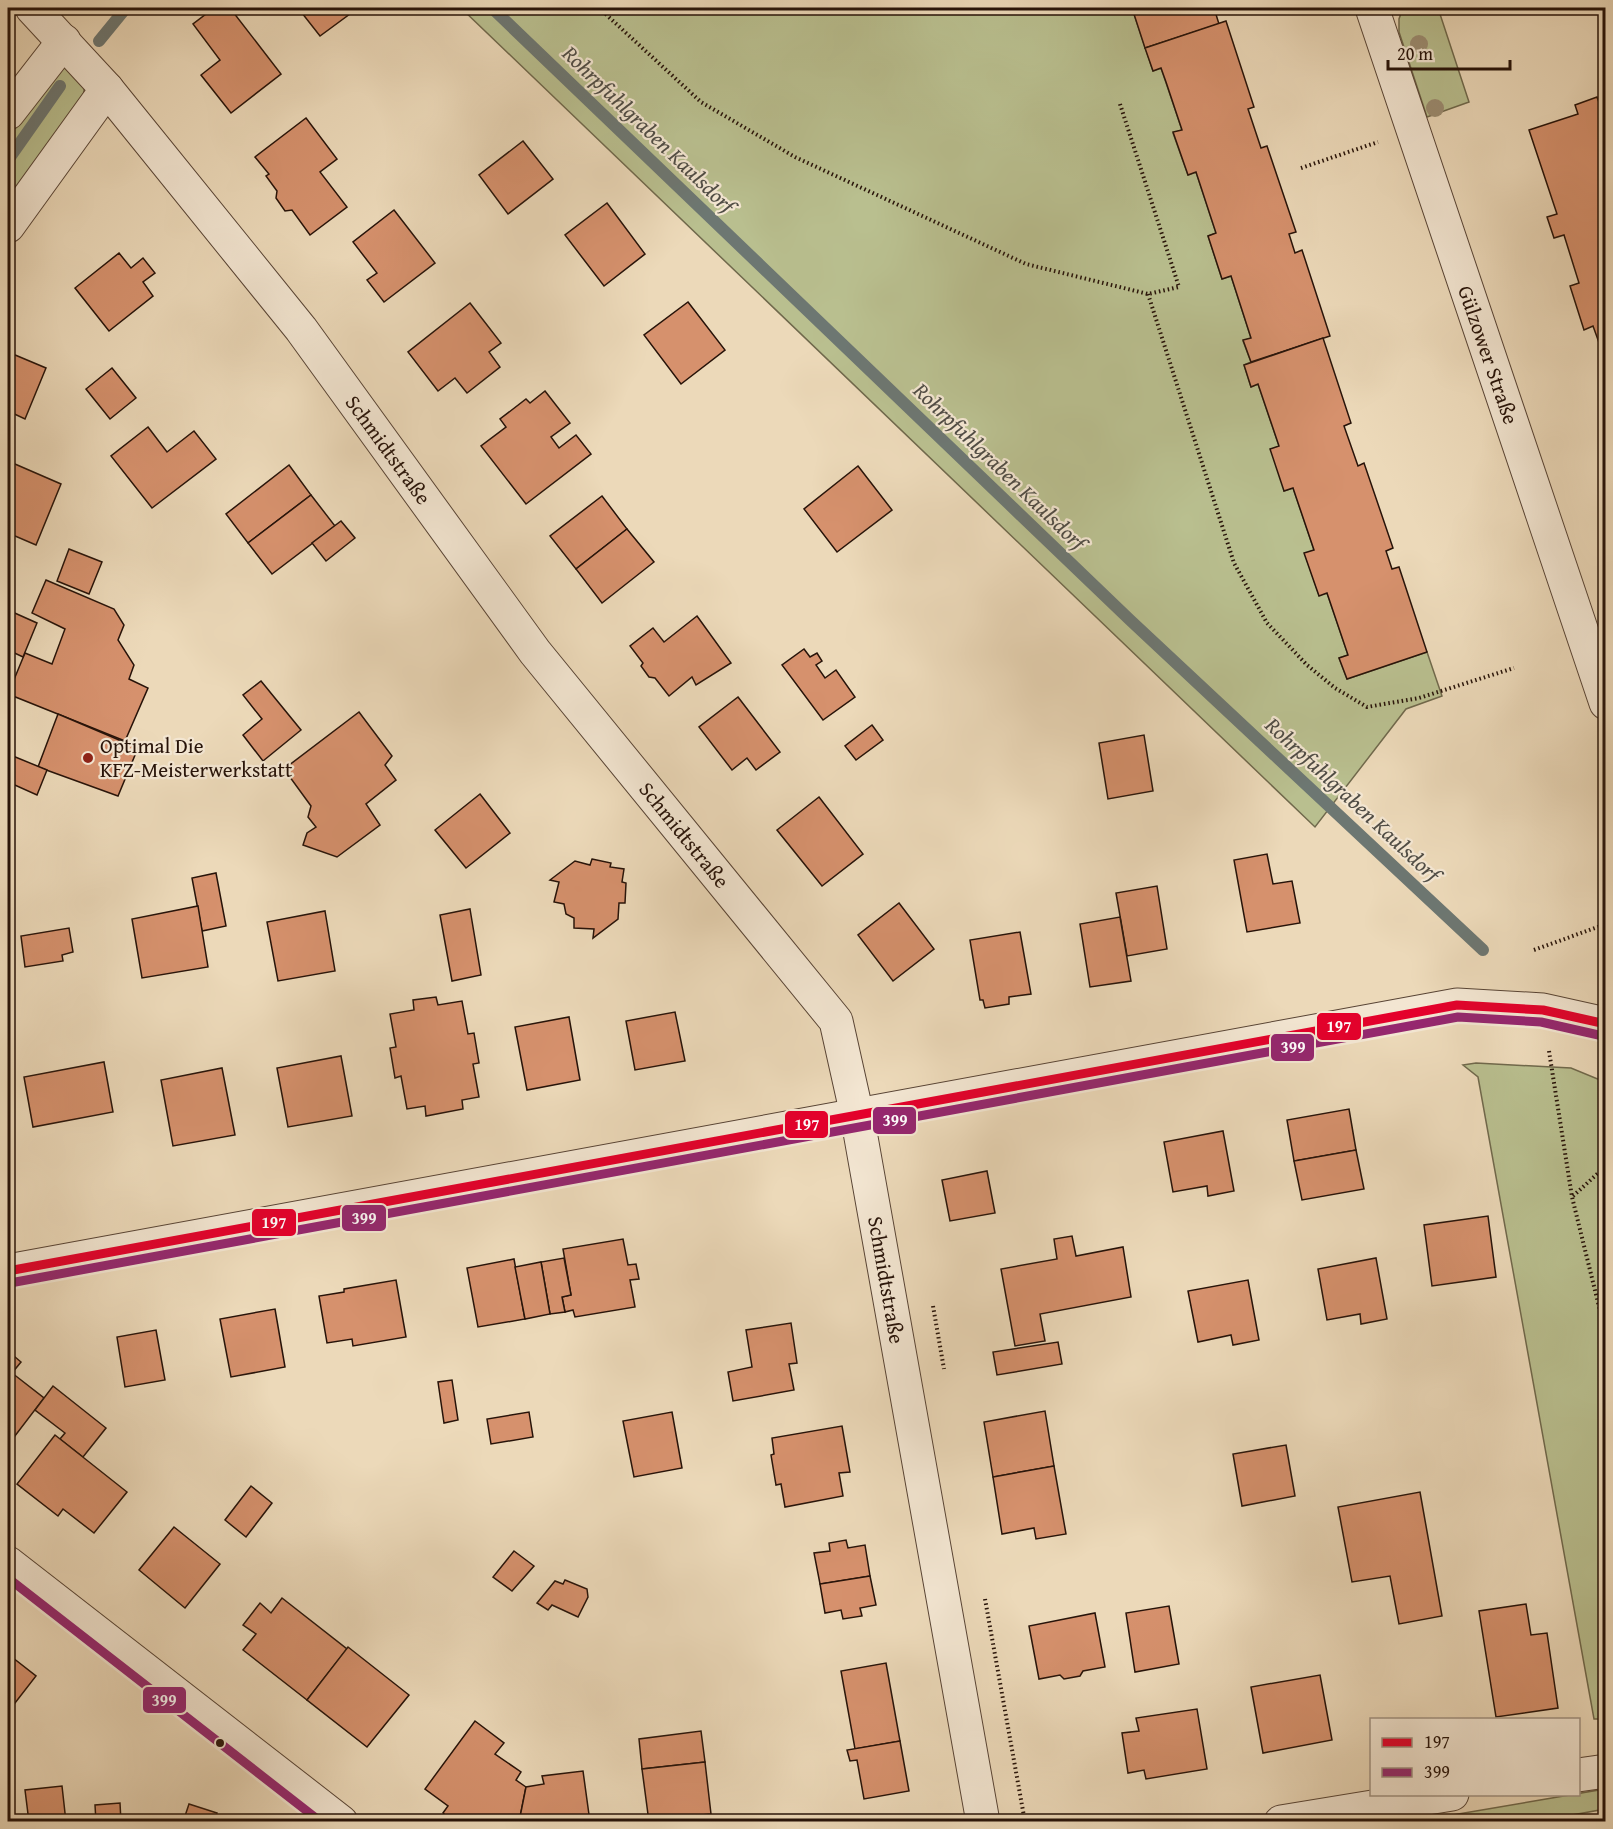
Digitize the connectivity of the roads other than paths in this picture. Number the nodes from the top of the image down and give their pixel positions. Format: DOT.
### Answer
graph roads {
  1 [pos="32,8"];
  2 [pos="1372,8"];
  3 [pos="64,40"];
  4 [pos="107,89"];
  5 [pos="8,113"];
  6 [pos="8,226"];
  7 [pos="1605,703"];
  8 [pos="1605,1024"];
  9 [pos="857,1115"];
  10 [pos="8,1271"];
  11 [pos="8,1563"];
  12 [pos="1605,1771"];
  13 [pos="1580,1775"];
  14 [pos="1439,1796"];
  15 [pos="341,1821"];
  16 [pos="983,1821"];
  17 [pos="1281,1821"];
  1 -- 3 [label="street, Schmidtstraße"];
  2 -- 7 [label="street, Gülzower Straße"];
  3 -- 4 [label="street, Schmidtstraße"];
  3 -- 5 [label="street"];
  4 -- 6 [label="street"];
  4 -- 9 [label="street, Schmidtstraße"];
  8 -- 9 [label="street"];
  9 -- 10 [label="street"];
  9 -- 16 [label="street, Schmidtstraße"];
  11 -- 15 [label="street"];
  12 -- 13 [label="street"];
  14 -- 17 [label="street"];
}
